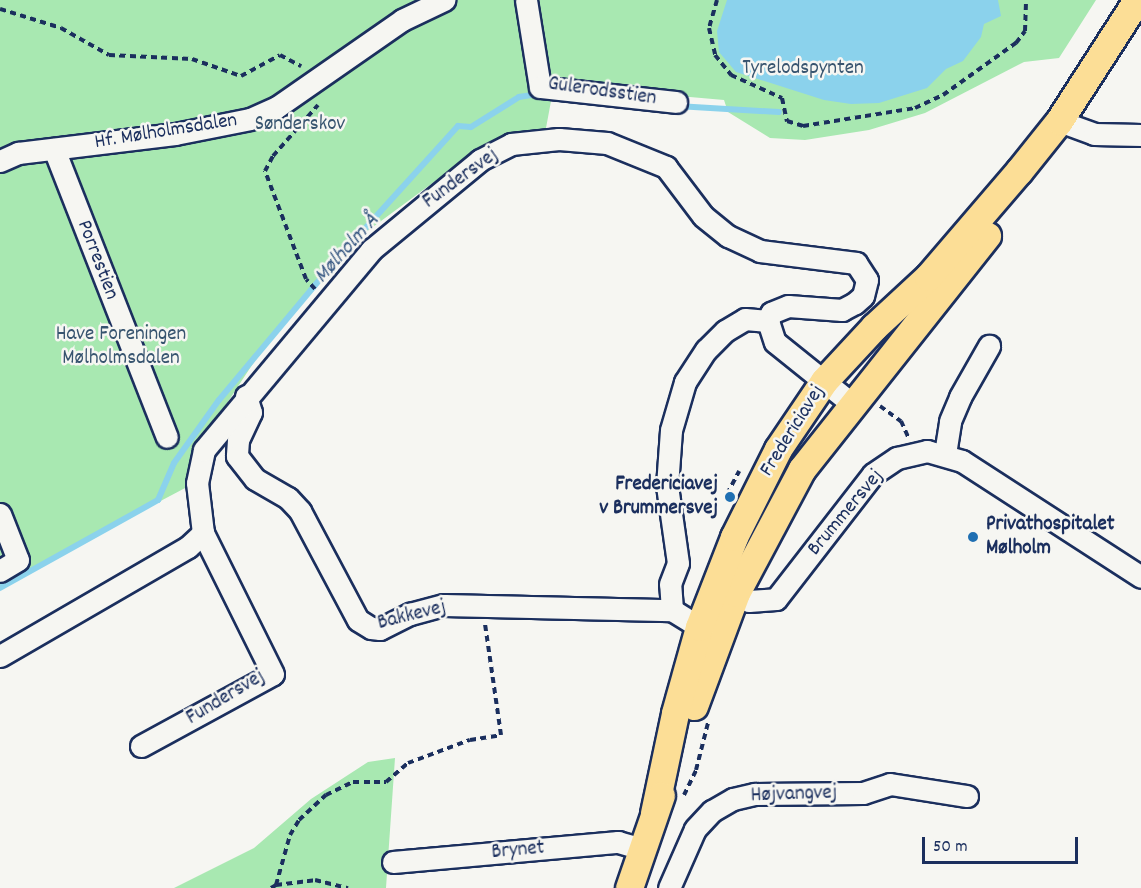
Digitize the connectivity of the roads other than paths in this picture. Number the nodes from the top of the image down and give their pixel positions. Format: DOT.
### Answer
graph roads {
  1 [pos="444,0"];
  2 [pos="526,0"];
  3 [pos="1136,6"];
  4 [pos="676,102"];
  5 [pos="1059,121"];
  6 [pos="1141,135"];
  7 [pos="54,149"];
  8 [pos="0,161"];
  9 [pos="768,321"];
  10 [pos="989,346"];
  11 [pos="824,381"];
  12 [pos="246,396"];
  13 [pos="861,402"];
  14 [pos="167,437"];
  15 [pos="945,454"];
  16 [pos="0,514"];
  17 [pos="203,533"];
  18 [pos="0,571"];
  19 [pos="1141,577"];
  20 [pos="726,588"];
  21 [pos="672,610"];
  22 [pos="699,627"];
  23 [pos="0,656"];
  24 [pos="141,746"];
  25 [pos="967,796"];
  26 [pos="654,813"];
  27 [pos="642,849"];
  28 [pos="393,862"];
  29 [pos="629,888"];
  30 [pos="669,888"];
  1 -- 7 [label="street, Hf. Mølholmsdalen"];
  2 -- 4 [label="street, Gulerodsstien"];
  3 -- 5 [label="main road, Fredericiavej"];
  5 -- 6 [label="street"];
  5 -- 11 [label="main road, Fredericiavej"];
  5 -- 13 [label="main road, Fredericiavej"];
  7 -- 8 [label="street, Hf. Mølholmsdalen"];
  7 -- 14 [label="street, Porrestien"];
  9 -- 11 [label="street"];
  9 -- 12 [label="street, Fundersvej"];
  9 -- 21 [label="street"];
  10 -- 15 [label="street"];
  11 -- 13 [label="street"];
  11 -- 20 [label="main road, Fredericiavej"];
  12 -- 17 [label="street, Fundersvej"];
  12 -- 21 [label="street, Bakkevej"];
  13 -- 20 [label="main road, Fredericiavej"];
  15 -- 19 [label="street, Brummersvej"];
  15 -- 20 [label="street, Brummersvej"];
  16 -- 18 [label="street"];
  17 -- 23 [label="street"];
  17 -- 24 [label="street, Fundersvej"];
  20 -- 22 [label="main road, Fredericiavej"];
  20 -- 26 [label="main road, Fredericiavej"];
  21 -- 22 [label="street"];
  22 -- 26 [label="main road, Fredericiavej"];
  25 -- 30 [label="street, Højvangvej"];
  26 -- 27 [label="main road, Fredericiavej"];
  27 -- 28 [label="street, Brynet"];
  27 -- 29 [label="main road, Fredericiavej"];
}
